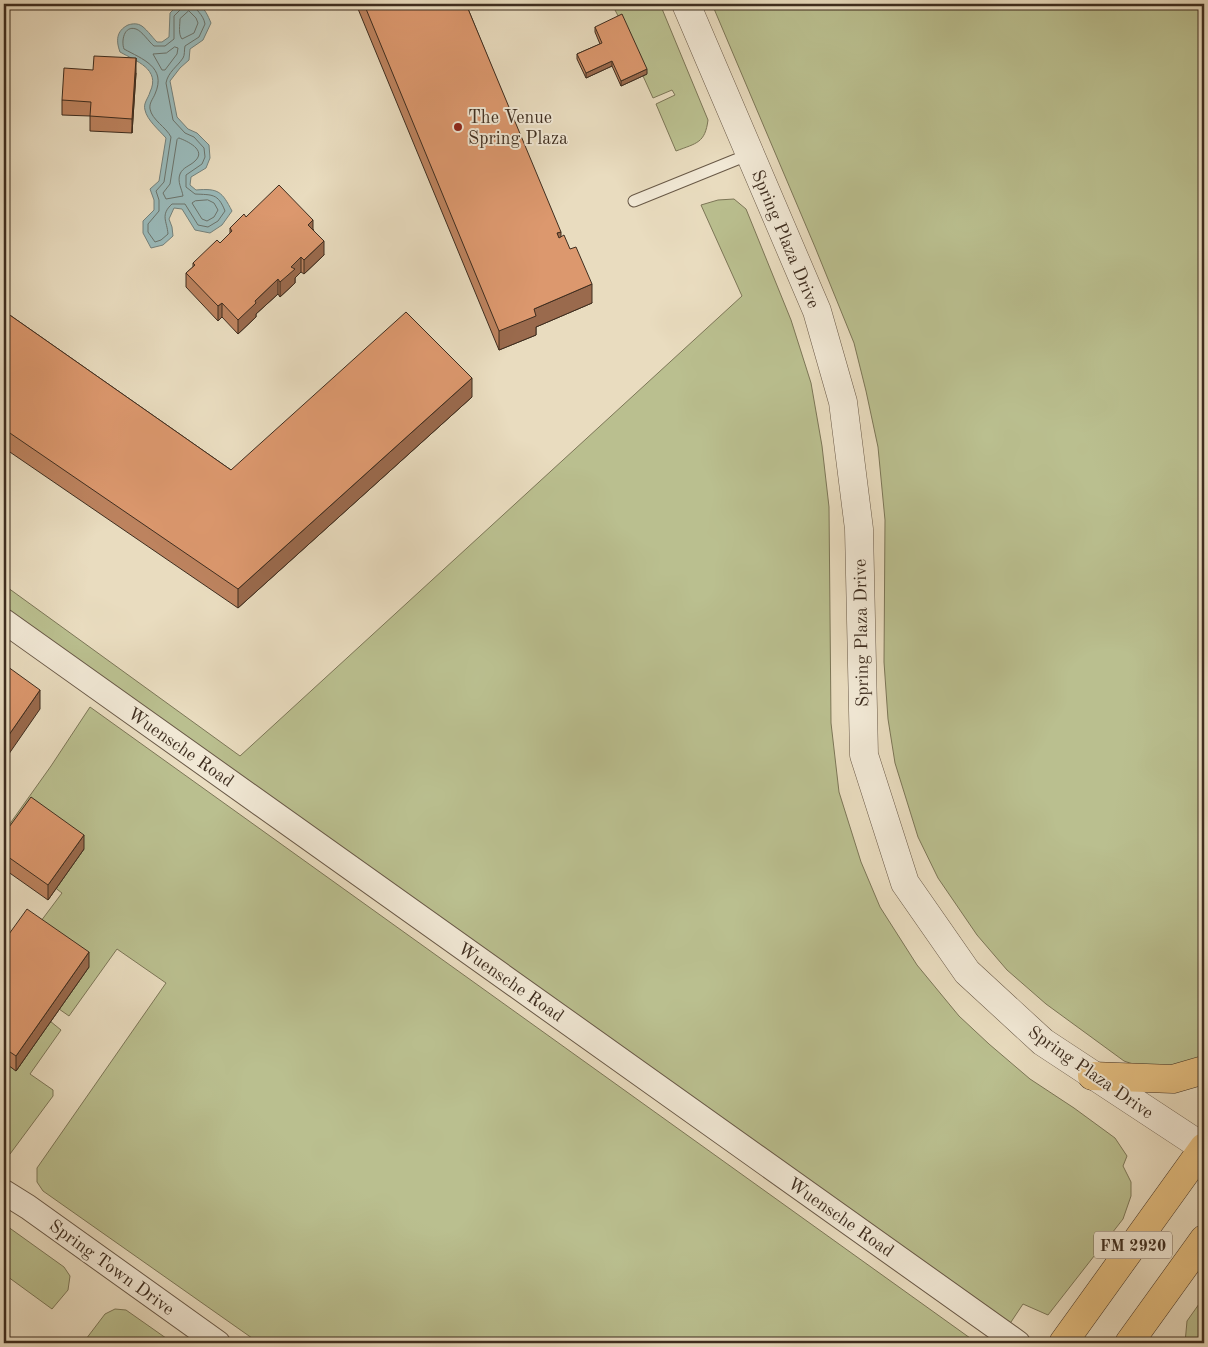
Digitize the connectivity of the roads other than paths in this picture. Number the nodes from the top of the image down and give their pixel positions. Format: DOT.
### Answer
graph roads {
  1 [pos="686,4"];
  2 [pos="750,154"];
  3 [pos="634,201"];
  4 [pos="4,621"];
  5 [pos="1204,1070"];
  6 [pos="1092,1076"];
  7 [pos="1204,1148"];
  8 [pos="4,1192"];
  9 [pos="1204,1239"];
  10 [pos="218,1343"];
  11 [pos="1018,1343"];
  12 [pos="1062,1343"];
  13 [pos="1129,1343"];
  1 -- 2 [label="street, Spring Plaza Drive"];
  2 -- 3 [label="lane"];
  2 -- 6 [label="street, Spring Plaza Drive"];
  4 -- 11 [label="street, Wuensche Road"];
  5 -- 6 [label="main road"];
  6 -- 7 [label="street, Spring Plaza Drive"];
  7 -- 12 [label="main road, FM 2920"];
  8 -- 10 [label="street, Spring Town Drive"];
  9 -- 13 [label="main road, FM 2920"];
}
